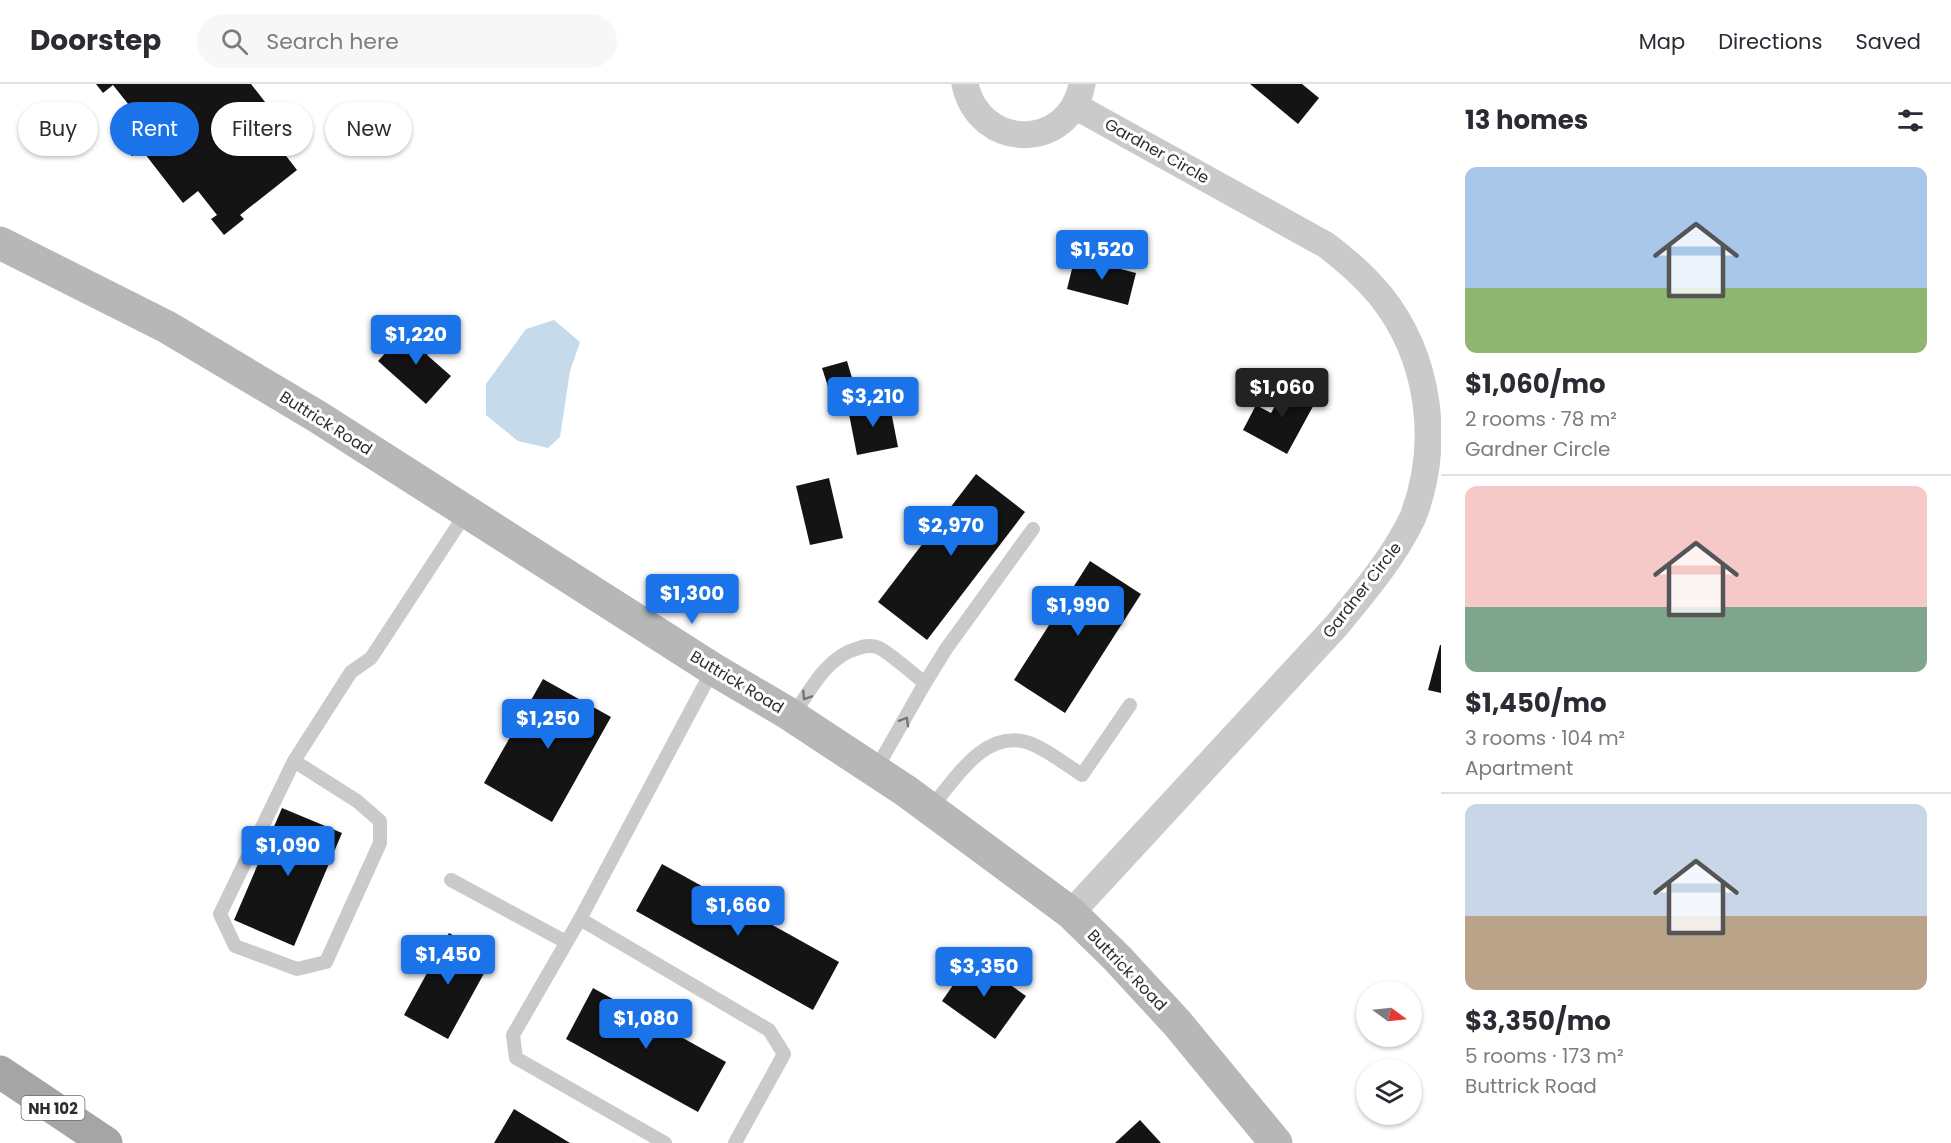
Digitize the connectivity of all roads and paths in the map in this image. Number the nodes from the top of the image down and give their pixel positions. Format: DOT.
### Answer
graph roads {
  1 [pos="965,84"];
  2 [pos="1079,95"];
  3 [pos="0,243"];
  4 [pos="466,513"];
  5 [pos="1033,529"];
  6 [pos="713,669"];
  7 [pos="925,683"];
  8 [pos="1130,705"];
  9 [pos="793,716"];
  10 [pos="294,761"];
  11 [pos="875,771"];
  12 [pos="930,809"];
  13 [pos="451,880"];
  14 [pos="1071,913"];
  15 [pos="580,919"];
  16 [pos="566,942"];
  17 [pos="0,1072"];
  18 [pos="106,1143"];
  19 [pos="665,1143"];
  20 [pos="735,1143"];
  21 [pos="1276,1143"];
  1 -- 2 [label="street, Gardner Circle"];
  2 -- 14 [label="street, Gardner Circle"];
  3 -- 4 [label="street, Buttrick Road"];
  4 -- 6 [label="street, Buttrick Road"];
  4 -- 10 [label="lane"];
  5 -- 7 [label="lane"];
  6 -- 9 [label="street, Buttrick Road"];
  6 -- 15 [label="lane"];
  7 -- 9 [label="lane, one-way"];
  11 -- 7 [label="lane, one-way"];
  8 -- 12 [label="lane"];
  9 -- 11 [label="street, Buttrick Road"];
  10 -- 10 [label="lane"];
  11 -- 12 [label="street, Buttrick Road"];
  12 -- 14 [label="street, Buttrick Road"];
  13 -- 16 [label="lane"];
  14 -- 21 [label="street, Buttrick Road"];
  15 -- 16 [label="lane"];
  15 -- 20 [label="lane"];
  16 -- 19 [label="lane"];
  17 -- 18 [label="main road, NH 102"];
}
